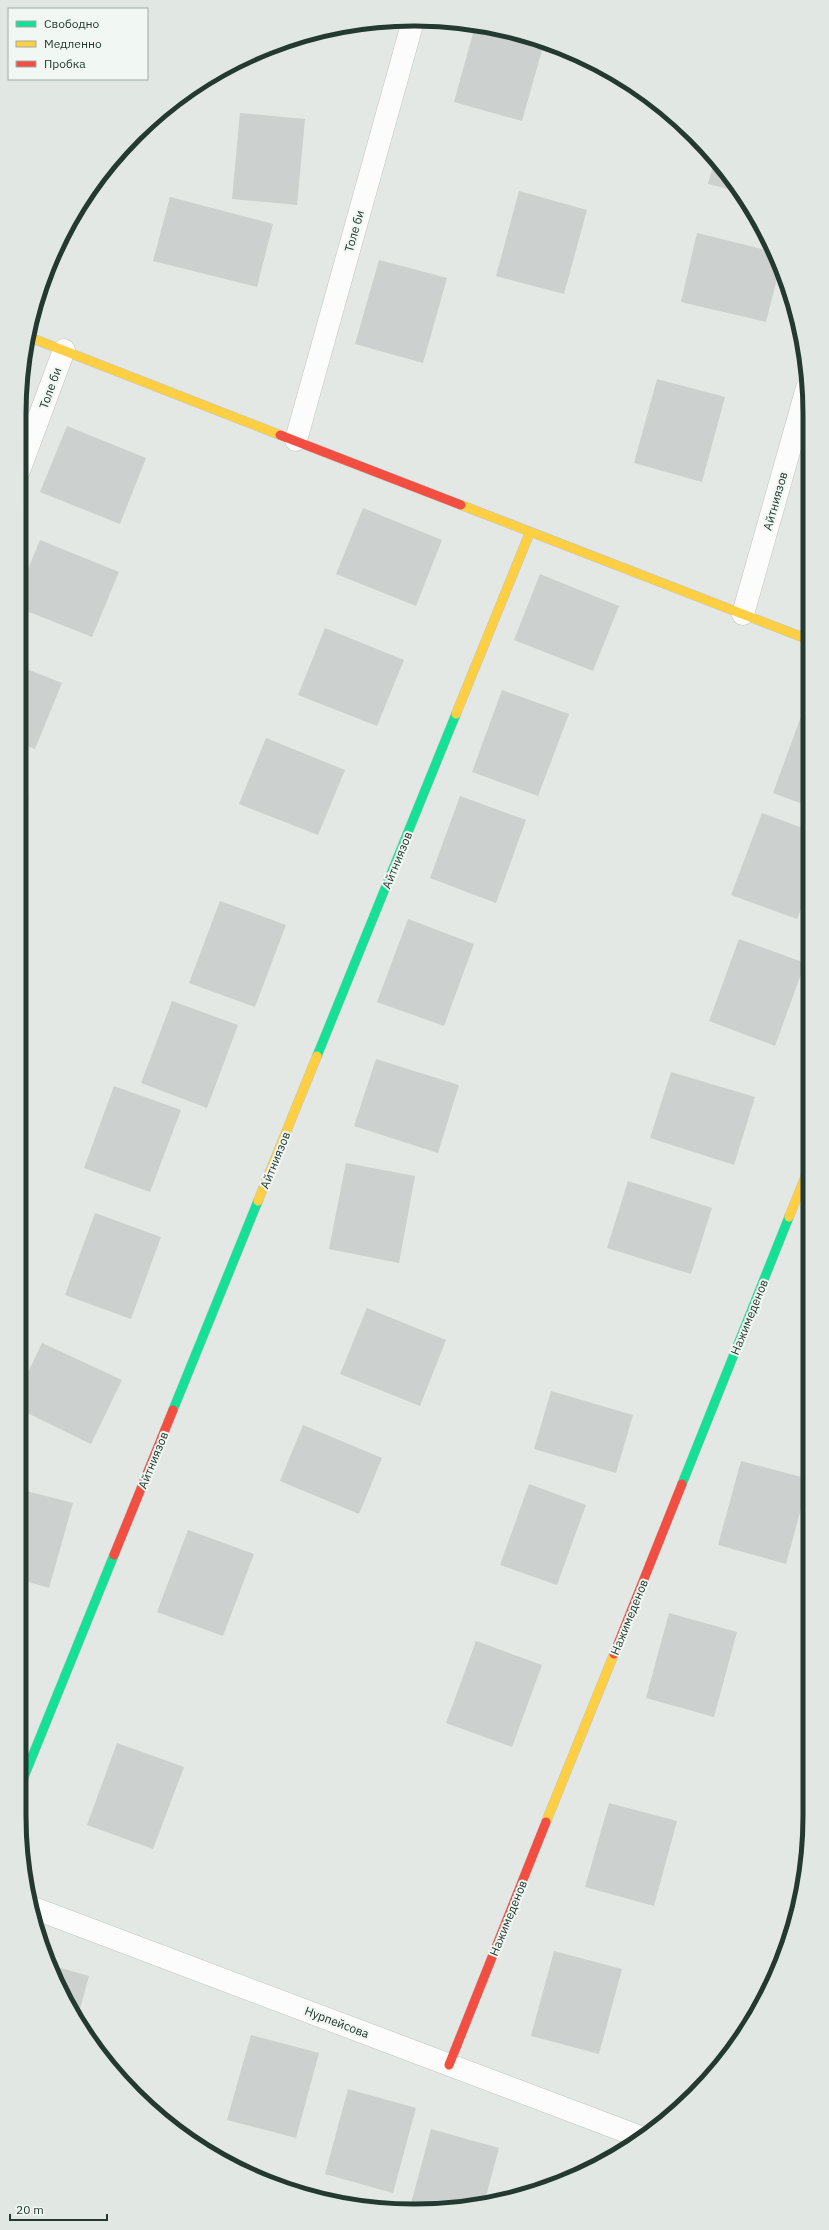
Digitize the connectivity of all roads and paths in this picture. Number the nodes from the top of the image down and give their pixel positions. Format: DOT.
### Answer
graph roads {
  1 [pos="412,26"];
  2 [pos="33,339"];
  3 [pos="64,350"];
  4 [pos="803,404"];
  5 [pos="296,440"];
  6 [pos="26,452"];
  7 [pos="530,532"];
  8 [pos="743,614"];
  9 [pos="803,637"];
  10 [pos="803,1182"];
  11 [pos="26,1772"];
  12 [pos="38,1910"];
  13 [pos="449,2065"];
  14 [pos="635,2135"];
  1 -- 5 [label="street, Толе би"];
  2 -- 3 [label="street"];
  3 -- 5 [label="street"];
  3 -- 6 [label="street, Толе би"];
  4 -- 8 [label="street, Айтниязов"];
  5 -- 7 [label="street"];
  7 -- 8 [label="street"];
  7 -- 11 [label="street, Айтниязов"];
  8 -- 9 [label="street"];
  10 -- 13 [label="street, Нажимеденов"];
  12 -- 13 [label="street, Нурпейсова"];
  13 -- 14 [label="street, Нурпейсова"];
}
